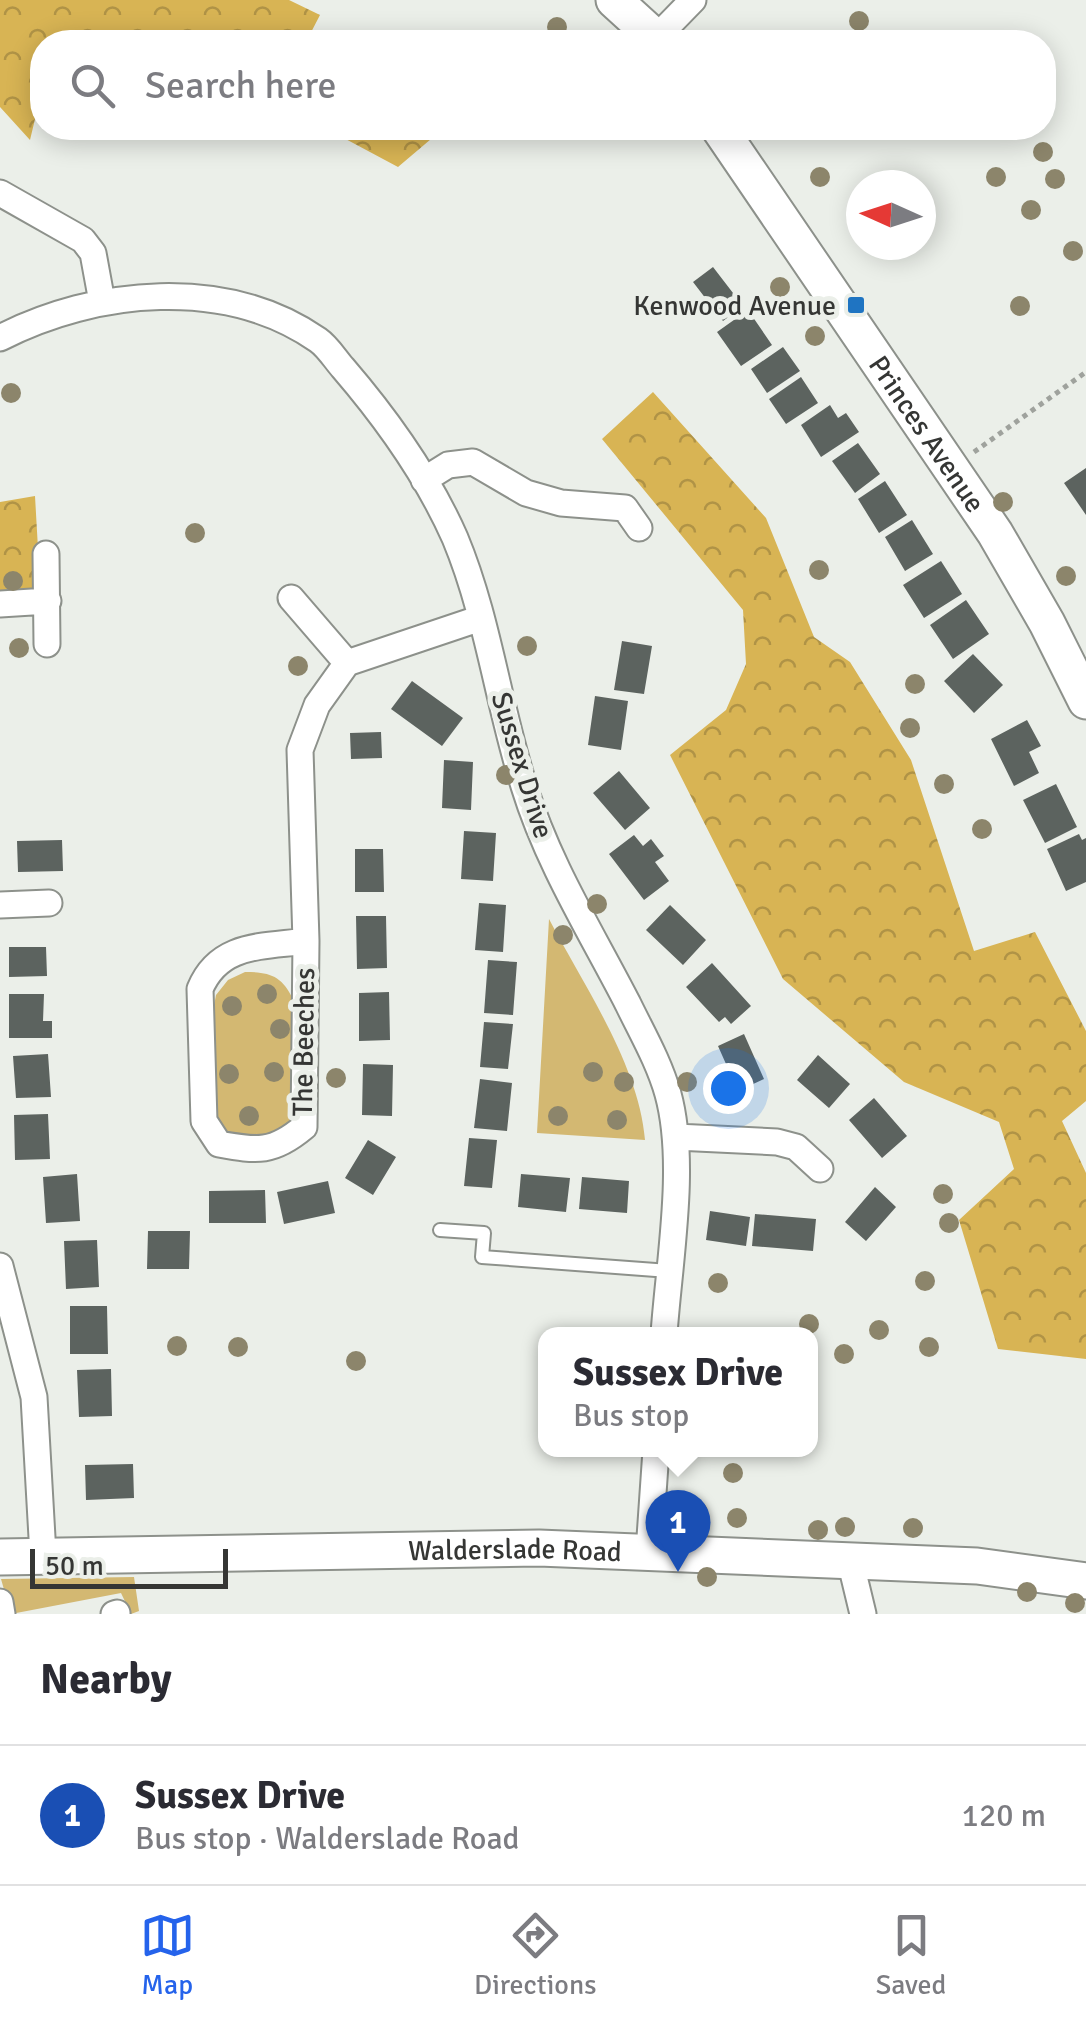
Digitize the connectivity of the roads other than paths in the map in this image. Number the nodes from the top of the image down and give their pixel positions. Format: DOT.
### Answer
graph roads {
  1 [pos="614,0"];
  2 [pos="693,0"];
  3 [pos="647,30"];
  4 [pos="667,30"];
  5 [pos="726,140"];
  6 [pos="0,192"];
  7 [pos="102,302"];
  8 [pos="0,338"];
  9 [pos="424,480"];
  10 [pos="638,528"];
  11 [pos="46,554"];
  12 [pos="291,598"];
  13 [pos="48,601"];
  14 [pos="0,604"];
  15 [pos="481,618"];
  16 [pos="47,644"];
  17 [pos="347,662"];
  18 [pos="1086,701"];
  19 [pos="49,902"];
  20 [pos="0,905"];
  21 [pos="306,941"];
  22 [pos="676,1137"];
  23 [pos="820,1169"];
  24 [pos="440,1230"];
  25 [pos="0,1266"];
  26 [pos="668,1272"];
  27 [pos="664,1327"];
  28 [pos="656,1457"];
  29 [pos="650,1552"];
  30 [pos="0,1556"];
  31 [pos="43,1556"];
  32 [pos="850,1560"];
  33 [pos="1086,1581"];
  34 [pos="0,1602"];
  35 [pos="2,1614"];
  36 [pos="863,1614"];
  1 -- 3 [label="street"];
  2 -- 4 [label="street"];
  5 -- 18 [label="street, Princes Avenue"];
  6 -- 7 [label="street"];
  7 -- 8 [label="street, Sussex Drive"];
  7 -- 9 [label="street, Sussex Drive"];
  9 -- 10 [label="street"];
  9 -- 15 [label="street, Sussex Drive"];
  11 -- 13 [label="street"];
  12 -- 17 [label="street"];
  13 -- 14 [label="street"];
  13 -- 16 [label="street"];
  15 -- 17 [label="street"];
  15 -- 22 [label="street, Sussex Drive"];
  17 -- 21 [label="street, The Beeches"];
  19 -- 20 [label="street"];
  21 -- 21 [label="street, The Beeches"];
  22 -- 23 [label="street"];
  22 -- 26 [label="street, Sussex Drive"];
  24 -- 26 [label="lane"];
  25 -- 31 [label="street"];
  26 -- 27 [label="street, Sussex Drive"];
  28 -- 29 [label="street"];
  29 -- 31 [label="street, Walderslade Road"];
  29 -- 32 [label="street, Walderslade Road"];
  30 -- 31 [label="street, Walderslade Road"];
  32 -- 33 [label="street, Walderslade Road"];
  32 -- 36 [label="street"];
  34 -- 35 [label="street"];
}
